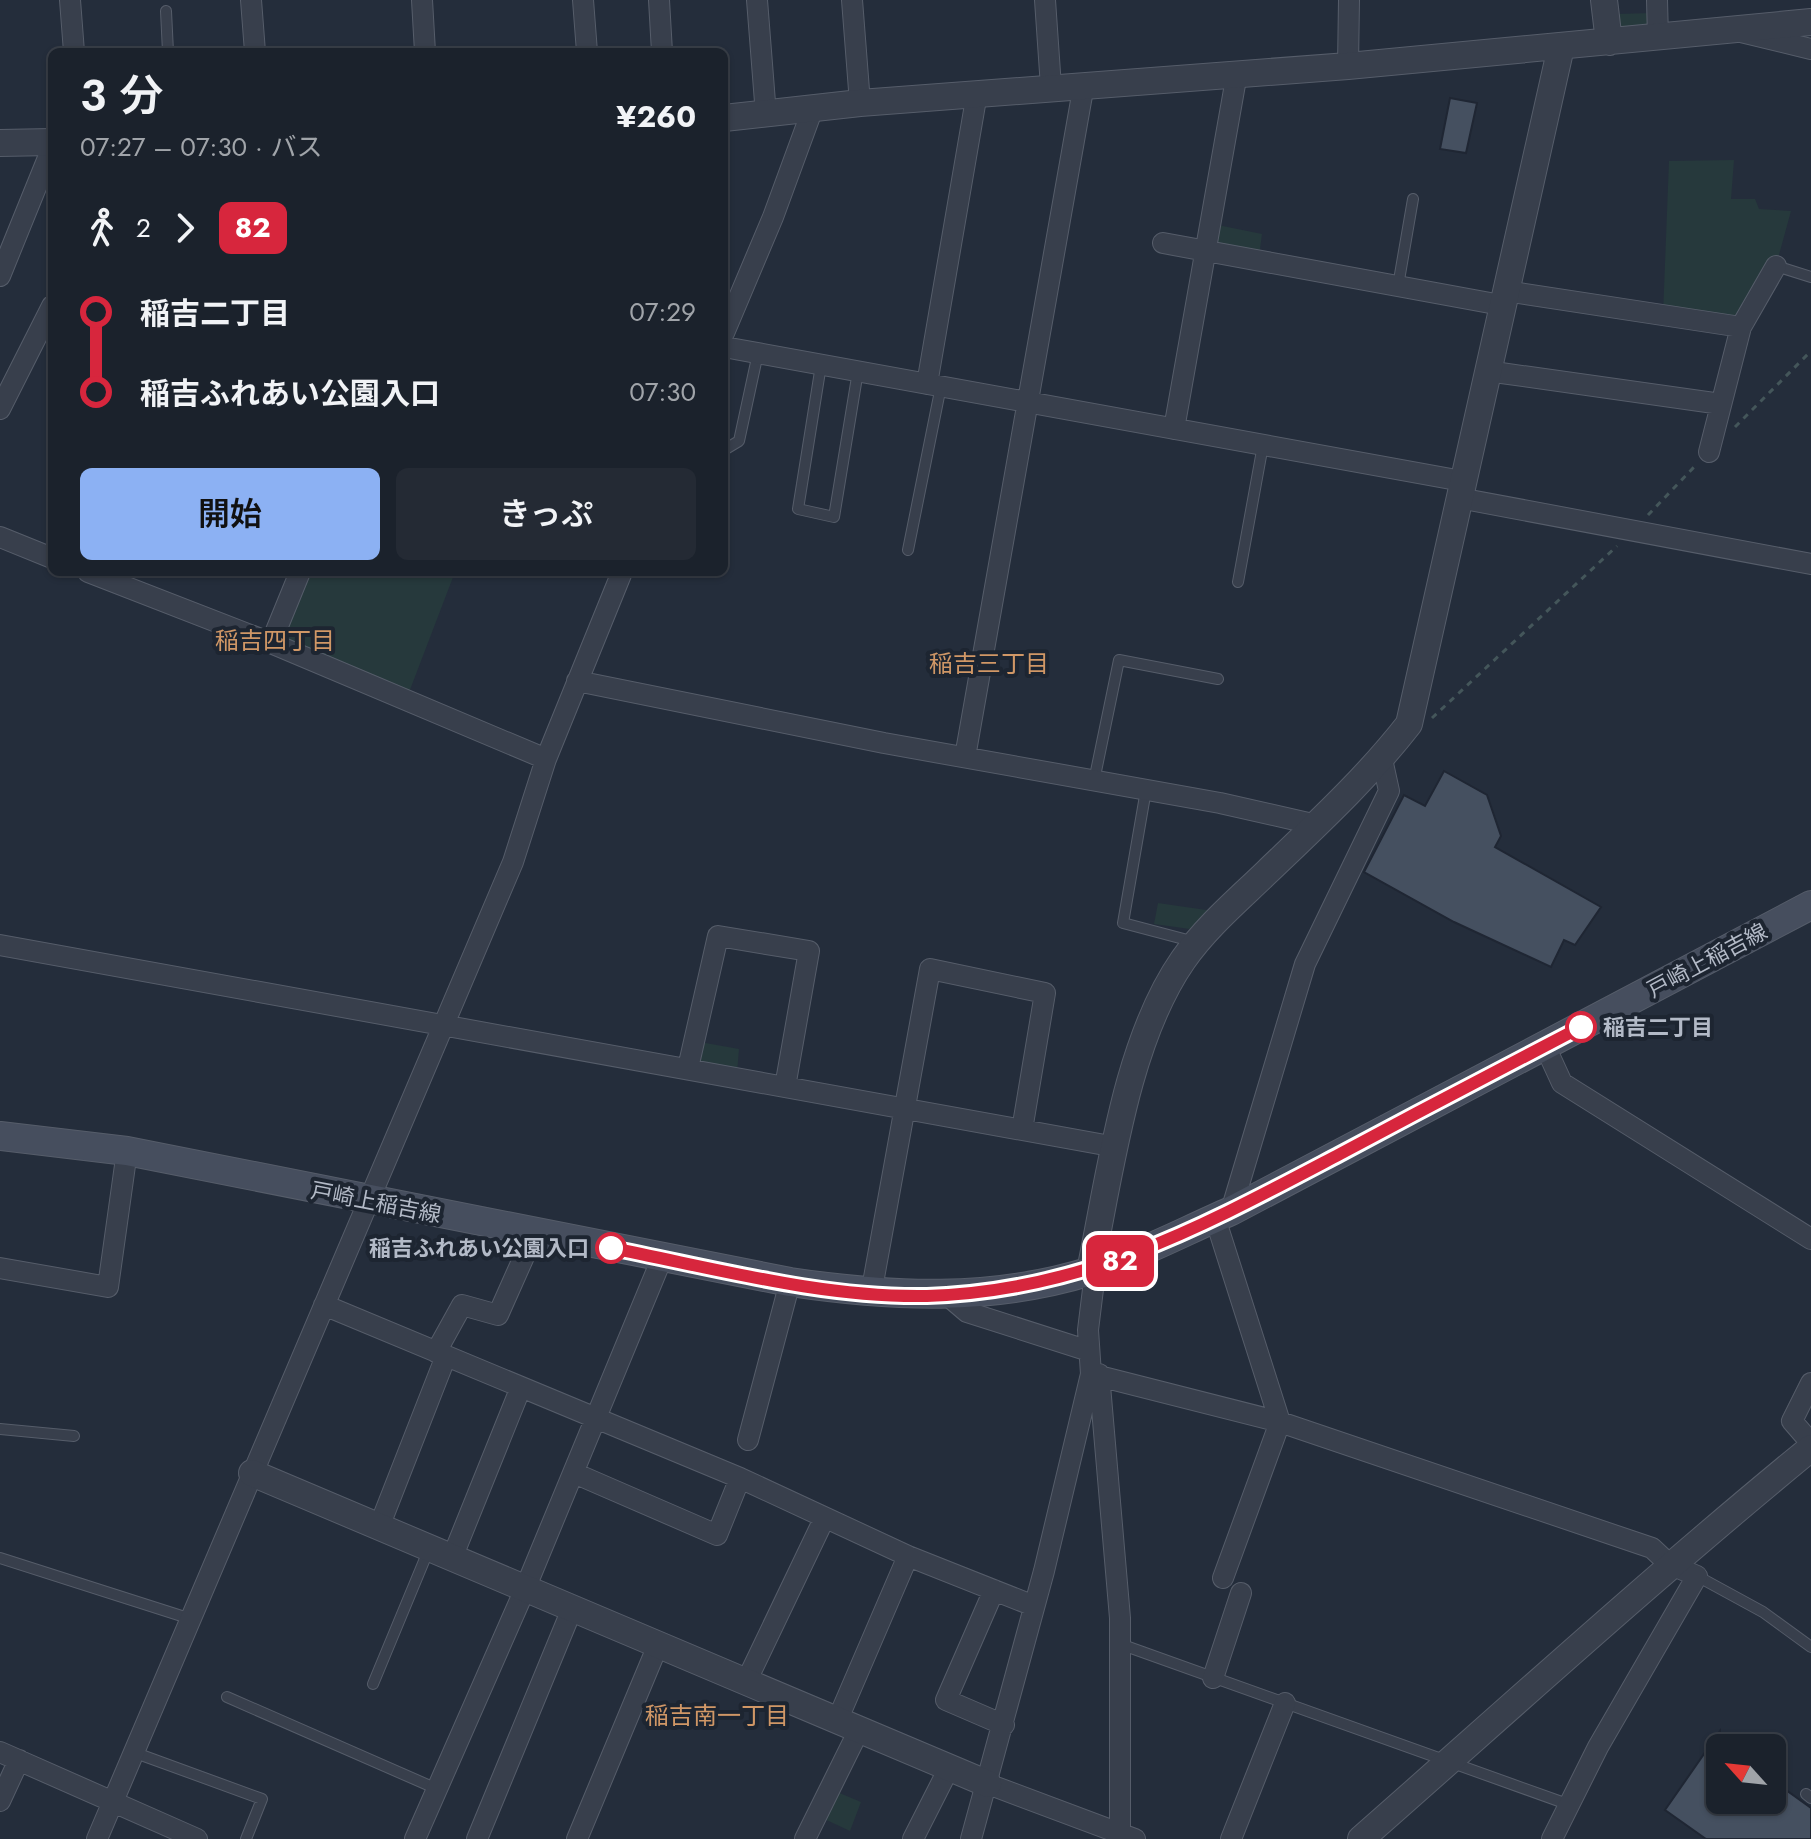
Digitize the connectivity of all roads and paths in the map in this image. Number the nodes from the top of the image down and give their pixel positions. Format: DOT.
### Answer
graph roads {
  1 [pos="70,0"];
  2 [pos="251,0"];
  3 [pos="422,0"];
  4 [pos="583,0"];
  5 [pos="659,0"];
  6 [pos="757,0"];
  7 [pos="852,0"];
  8 [pos="1045,0"];
  9 [pos="1349,0"];
  10 [pos="1604,0"];
  11 [pos="1657,0"];
  12 [pos="166,11"];
  13 [pos="1811,22"];
  14 [pos="1738,32"];
  15 [pos="1658,38"];
  16 [pos="1609,42"];
  17 [pos="1561,47"];
  18 [pos="74,48"];
  19 [pos="168,48"];
  20 [pos="255,48"];
  21 [pos="425,48"];
  22 [pos="587,48"];
  23 [pos="662,48"];
  24 [pos="1811,49"];
  25 [pos="1348,66"];
  26 [pos="1237,73"];
  27 [pos="1084,84"];
  28 [pos="1051,87"];
  29 [pos="977,93"];
  30 [pos="860,103"];
  31 [pos="813,108"];
  32 [pos="766,115"];
  33 [pos="728,121"];
  34 [pos="48,142"];
  35 [pos="0,143"];
  36 [pos="48,158"];
  37 [pos="1413,199"];
  38 [pos="1163,243"];
  39 [pos="1204,250"];
  40 [pos="1776,266"];
  41 [pos="0,276"];
  42 [pos="1811,277"];
  43 [pos="1398,286"];
  44 [pos="1503,298"];
  45 [pos="48,312"];
  46 [pos="728,324"];
  47 [pos="1741,327"];
  48 [pos="728,336"];
  49 [pos="1811,351"];
  50 [pos="758,353"];
  51 [pos="821,365"];
  52 [pos="858,371"];
  53 [pos="1487,371"];
  54 [pos="8,372"];
  55 [pos="934,385"];
  56 [pos="1026,402"];
  57 [pos="1721,404"];
  58 [pos="0,409"];
  59 [pos="1174,429"];
  60 [pos="1263,445"];
  61 [pos="728,448"];
  62 [pos="1709,452"];
  63 [pos="1461,490"];
  64 [pos="1635,528"];
  65 [pos="0,537"];
  66 [pos="908,550"];
  67 [pos="48,556"];
  68 [pos="1811,564"];
  69 [pos="98,576"];
  70 [pos="298,576"];
  71 [pos="620,576"];
  72 [pos="1238,582"];
  73 [pos="271,643"];
  74 [pos="1218,679"];
  75 [pos="577,681"];
  76 [pos="1409,724"];
  77 [pos="965,757"];
  78 [pos="546,759"];
  79 [pos="1382,759"];
  80 [pos="1094,781"];
  81 [pos="1146,790"];
  82 [pos="1317,825"];
  83 [pos="1811,905"];
  84 [pos="1197,943"];
  85 [pos="0,945"];
  86 [pos="443,1026"];
  87 [pos="1545,1046"];
  88 [pos="688,1068"];
  89 [pos="785,1087"];
  90 [pos="904,1109"];
  91 [pos="1022,1130"];
  92 [pos="0,1136"];
  93 [pos="1116,1147"];
  94 [pos="127,1151"];
  95 [pos="368,1201"];
  96 [pos="1223,1214"];
  97 [pos="534,1234"];
  98 [pos="1811,1239"];
  99 [pos="662,1258"];
  100 [pos="0,1268"];
  101 [pos="1090,1271"];
  102 [pos="790,1282"];
  103 [pos="871,1294"];
  104 [pos="947,1295"];
  105 [pos="324,1305"];
  106 [pos="1089,1351"];
  107 [pos="441,1354"];
  108 [pos="1095,1374"];
  109 [pos="1811,1383"];
  110 [pos="521,1387"];
  111 [pos="596,1419"];
  112 [pos="1280,1422"];
  113 [pos="0,1429"];
  114 [pos="74,1436"];
  115 [pos="748,1440"];
  116 [pos="1811,1445"];
  117 [pos="252,1473"];
  118 [pos="574,1473"];
  119 [pos="740,1478"];
  120 [pos="824,1519"];
  121 [pos="379,1527"];
  122 [pos="441,1553"];
  123 [pos="908,1556"];
  124 [pos="0,1558"];
  125 [pos="1669,1564"];
  126 [pos="1697,1576"];
  127 [pos="1223,1578"];
  128 [pos="525,1589"];
  129 [pos="994,1590"];
  130 [pos="1241,1593"];
  131 [pos="1034,1606"];
  132 [pos="572,1609"];
  133 [pos="191,1619"];
  134 [pos="1120,1644"];
  135 [pos="658,1645"];
  136 [pos="1811,1647"];
  137 [pos="1213,1678"];
  138 [pos="746,1682"];
  139 [pos="373,1684"];
  140 [pos="227,1697"];
  141 [pos="1285,1703"];
  142 [pos="848,1725"];
  143 [pos="1004,1725"];
  144 [pos="133,1752"];
  145 [pos="9,1756"];
  146 [pos="1449,1762"];
  147 [pos="949,1768"];
  148 [pos="988,1784"];
  149 [pos="437,1789"];
  150 [pos="111,1799"];
  151 [pos="0,1801"];
  152 [pos="1570,1806"];
  153 [pos="1125,1837"];
  154 [pos="97,1839"];
  155 [pos="197,1839"];
  156 [pos="246,1839"];
  157 [pos="415,1839"];
  158 [pos="477,1839"];
  159 [pos="577,1839"];
  160 [pos="805,1839"];
  161 [pos="913,1839"];
  162 [pos="971,1839"];
  163 [pos="1231,1839"];
  164 [pos="1361,1839"];
  165 [pos="1552,1839"];
  1 -- 18 [label="street"];
  2 -- 20 [label="street"];
  3 -- 21 [label="street"];
  4 -- 22 [label="street"];
  5 -- 23 [label="street"];
  6 -- 32 [label="street"];
  7 -- 30 [label="street"];
  8 -- 28 [label="street"];
  9 -- 25 [label="street"];
  10 -- 16 [label="street"];
  11 -- 15 [label="street"];
  12 -- 19 [label="lane"];
  13 -- 14 [label="street"];
  14 -- 15 [label="street"];
  14 -- 24 [label="street"];
  15 -- 16 [label="street"];
  16 -- 17 [label="street"];
  17 -- 25 [label="street"];
  17 -- 44 [label="street"];
  25 -- 26 [label="street"];
  26 -- 27 [label="street"];
  26 -- 39 [label="street"];
  27 -- 28 [label="street"];
  27 -- 56 [label="street"];
  28 -- 29 [label="street"];
  29 -- 30 [label="street"];
  29 -- 55 [label="street"];
  30 -- 31 [label="street"];
  31 -- 32 [label="street"];
  31 -- 46 [label="street"];
  32 -- 33 [label="street"];
  34 -- 35 [label="street"];
  36 -- 41 [label="street"];
  37 -- 43 [label="lane"];
  38 -- 39 [label="street"];
  39 -- 43 [label="street"];
  39 -- 59 [label="street"];
  40 -- 42 [label="lane"];
  40 -- 47 [label="street"];
  43 -- 44 [label="street"];
  44 -- 47 [label="street"];
  44 -- 53 [label="street"];
  45 -- 54 [label="street"];
  47 -- 57 [label="street"];
  48 -- 50 [label="street"];
  49 -- 62 [label="path"];
  50 -- 51 [label="street"];
  50 -- 61 [label="lane"];
  51 -- 52 [label="street"];
  51 -- 52 [label="lane"];
  52 -- 55 [label="street"];
  53 -- 57 [label="street"];
  53 -- 63 [label="street"];
  54 -- 58 [label="street"];
  55 -- 56 [label="street"];
  55 -- 66 [label="lane"];
  56 -- 59 [label="street"];
  56 -- 77 [label="street"];
  57 -- 62 [label="street"];
  59 -- 60 [label="street"];
  60 -- 63 [label="street"];
  60 -- 72 [label="lane"];
  62 -- 64 [label="path"];
  63 -- 64 [label="street"];
  63 -- 76 [label="street"];
  64 -- 68 [label="street"];
  64 -- 76 [label="path"];
  65 -- 67 [label="street"];
  69 -- 73 [label="street"];
  70 -- 73 [label="street"];
  71 -- 75 [label="street"];
  73 -- 78 [label="street"];
  74 -- 80 [label="lane"];
  75 -- 77 [label="street"];
  75 -- 78 [label="street"];
  76 -- 79 [label="street"];
  77 -- 80 [label="street"];
  78 -- 86 [label="street"];
  79 -- 82 [label="street"];
  79 -- 96 [label="street"];
  80 -- 81 [label="street"];
  81 -- 82 [label="street"];
  81 -- 84 [label="lane"];
  82 -- 84 [label="street"];
  83 -- 87 [label="main road, 戸崎上稲吉線"];
  84 -- 93 [label="street"];
  85 -- 86 [label="street"];
  86 -- 88 [label="street"];
  86 -- 95 [label="street"];
  87 -- 96 [label="main road, 戸崎上稲吉線"];
  87 -- 98 [label="street"];
  88 -- 89 [label="street"];
  88 -- 89 [label="street"];
  89 -- 90 [label="street"];
  90 -- 91 [label="street"];
  90 -- 91 [label="street"];
  90 -- 103 [label="street"];
  91 -- 93 [label="street"];
  92 -- 94 [label="main road, 戸崎上稲吉線"];
  93 -- 101 [label="street"];
  94 -- 95 [label="main road, 戸崎上稲吉線"];
  94 -- 100 [label="street"];
  95 -- 97 [label="main road, 戸崎上稲吉線"];
  95 -- 105 [label="street"];
  96 -- 101 [label="main road, 戸崎上稲吉線"];
  96 -- 112 [label="street"];
  97 -- 99 [label="main road, 戸崎上稲吉線"];
  97 -- 107 [label="street"];
  99 -- 102 [label="main road, 戸崎上稲吉線"];
  99 -- 111 [label="street"];
  101 -- 104 [label="main road, 戸崎上稲吉線"];
  101 -- 106 [label="street"];
  102 -- 103 [label="main road, 戸崎上稲吉線"];
  102 -- 115 [label="street"];
  103 -- 104 [label="main road, 戸崎上稲吉線"];
  104 -- 106 [label="street"];
  105 -- 107 [label="street"];
  105 -- 117 [label="street"];
  106 -- 108 [label="street"];
  107 -- 110 [label="street"];
  107 -- 121 [label="street"];
  108 -- 112 [label="street"];
  108 -- 131 [label="street"];
  108 -- 134 [label="street"];
  109 -- 116 [label="street"];
  110 -- 111 [label="street"];
  110 -- 122 [label="street"];
  111 -- 118 [label="street"];
  111 -- 119 [label="street"];
  112 -- 125 [label="street"];
  112 -- 127 [label="street"];
  113 -- 114 [label="lane"];
  116 -- 125 [label="street"];
  117 -- 121 [label="street"];
  117 -- 133 [label="street"];
  118 -- 119 [label="street"];
  118 -- 128 [label="street"];
  119 -- 120 [label="street"];
  120 -- 123 [label="street"];
  120 -- 138 [label="street"];
  121 -- 122 [label="street"];
  122 -- 128 [label="street"];
  122 -- 139 [label="lane"];
  123 -- 129 [label="street"];
  123 -- 142 [label="street"];
  124 -- 133 [label="lane"];
  125 -- 126 [label="street"];
  125 -- 146 [label="street"];
  126 -- 136 [label="lane"];
  126 -- 152 [label="street"];
  128 -- 132 [label="street"];
  128 -- 149 [label="street"];
  129 -- 131 [label="street"];
  129 -- 143 [label="street"];
  130 -- 137 [label="street"];
  131 -- 143 [label="street"];
  132 -- 135 [label="street"];
  132 -- 158 [label="street"];
  133 -- 144 [label="street"];
  134 -- 137 [label="lane"];
  134 -- 153 [label="street"];
  135 -- 138 [label="street"];
  135 -- 159 [label="street"];
  137 -- 141 [label="lane"];
  138 -- 142 [label="street"];
  140 -- 149 [label="lane"];
  141 -- 146 [label="lane"];
  141 -- 163 [label="street"];
  142 -- 147 [label="street"];
  142 -- 160 [label="street"];
  143 -- 148 [label="street"];
  144 -- 150 [label="street"];
  144 -- 156 [label="lane"];
  145 -- 150 [label="street"];
  145 -- 151 [label="street"];
  146 -- 152 [label="lane"];
  146 -- 164 [label="street"];
  147 -- 148 [label="street"];
  147 -- 161 [label="street"];
  148 -- 153 [label="street"];
  148 -- 162 [label="street"];
  149 -- 157 [label="street"];
  150 -- 154 [label="street"];
  150 -- 155 [label="street"];
  152 -- 165 [label="street"];
}
